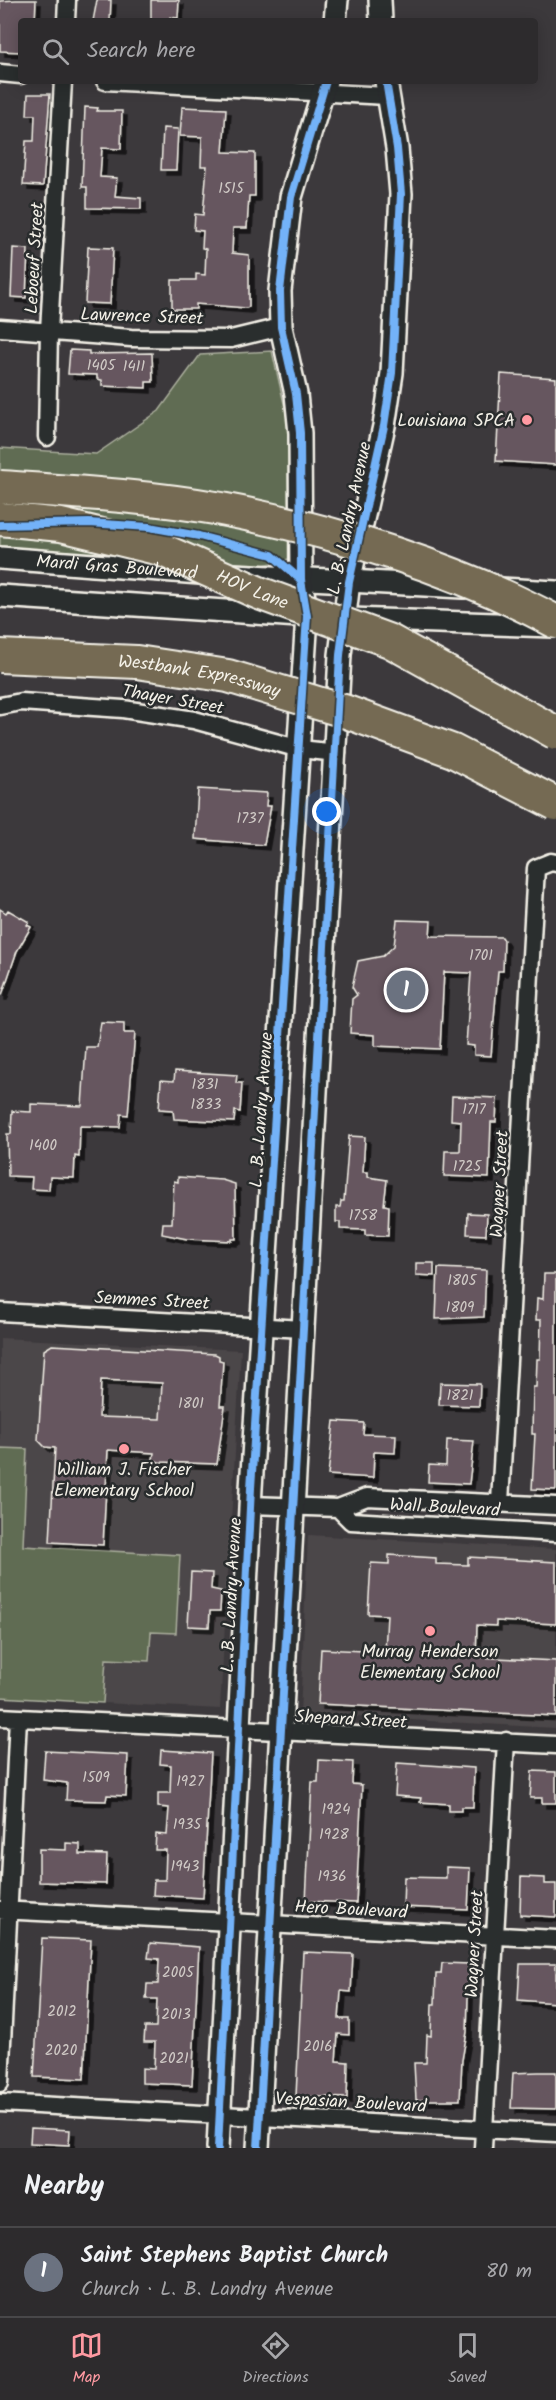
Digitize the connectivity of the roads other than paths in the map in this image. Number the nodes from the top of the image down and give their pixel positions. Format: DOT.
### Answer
graph roads {
  1 [pos="68,0"];
  2 [pos="338,0"];
  3 [pos="380,0"];
  4 [pos="66,18"];
  5 [pos="335,18"];
  6 [pos="381,18"];
  7 [pos="0,74"];
  8 [pos="18,75"];
  9 [pos="63,84"];
  10 [pos="215,84"];
  11 [pos="325,87"];
  12 [pos="387,89"];
  13 [pos="281,327"];
  14 [pos="0,328"];
  15 [pos="49,331"];
  16 [pos="46,437"];
  17 [pos="0,487"];
  18 [pos="0,519"];
  19 [pos="0,558"];
  20 [pos="301,580"];
  21 [pos="350,582"];
  22 [pos="556,592"];
  23 [pos="0,596"];
  24 [pos="307,616"];
  25 [pos="344,618"];
  26 [pos="556,622"];
  27 [pos="556,626"];
  28 [pos="0,656"];
  29 [pos="0,706"];
  30 [pos="556,733"];
  31 [pos="300,749"];
  32 [pos="337,753"];
  33 [pos="556,804"];
  34 [pos="556,863"];
  35 [pos="0,1312"];
  36 [pos="261,1326"];
  37 [pos="303,1329"];
  38 [pos="500,1502"];
  39 [pos="250,1505"];
  40 [pos="292,1506"];
  41 [pos="556,1506"];
  42 [pos="338,1508"];
  43 [pos="556,1533"];
  44 [pos="0,1717"];
  45 [pos="18,1718"];
  46 [pos="239,1730"];
  47 [pos="282,1731"];
  48 [pos="506,1741"];
  49 [pos="556,1745"];
  50 [pos="5,1910"];
  51 [pos="230,1923"];
  52 [pos="269,1924"];
  53 [pos="494,1935"];
  54 [pos="556,1939"];
  55 [pos="0,2083"];
  56 [pos="0,2103"];
  57 [pos="220,2114"];
  58 [pos="260,2117"];
  59 [pos="484,2129"];
  60 [pos="556,2133"];
  61 [pos="218,2148"];
  62 [pos="258,2148"];
  63 [pos="483,2148"];
  1 -- 4 [label="street"];
  2 -- 5 [label="street"];
  3 -- 6 [label="street"];
  7 -- 8 [label="street"];
  9 -- 15 [label="street, Leboeuf Street"];
  10 -- 11 [label="street"];
  11 -- 12 [label="street"];
  11 -- 13 [label="street, L. B. Landry Avenue"];
  12 -- 21 [label="street, L. B. Landry Avenue"];
  13 -- 15 [label="street, Lawrence Street"];
  13 -- 20 [label="street, L. B. Landry Avenue"];
  14 -- 15 [label="street, Lawrence Street"];
  15 -- 16 [label="street, Leboeuf Street"];
  17 -- 26 [label="highway, bridge"];
  18 -- 30 [label="highway, HOV Lane, bridge"];
  19 -- 20 [label="street, Mardi Gras Boulevard"];
  20 -- 21 [label="street, Mardi Gras Boulevard"];
  20 -- 24 [label="street, L. B. Landry Avenue"];
  21 -- 22 [label="street, Mardi Gras Boulevard"];
  21 -- 25 [label="street, L. B. Landry Avenue"];
  23 -- 24 [label="street, Mardi Gras Boulevard"];
  24 -- 25 [label="street, Mardi Gras Boulevard"];
  24 -- 31 [label="street, L. B. Landry Avenue"];
  25 -- 27 [label="street, Mardi Gras Boulevard"];
  25 -- 32 [label="street, L. B. Landry Avenue"];
  28 -- 33 [label="highway, Westbank Expressway, bridge"];
  29 -- 31 [label="street, Thayer Street"];
  31 -- 32 [label="street, Thayer Street"];
  31 -- 36 [label="street, L. B. Landry Avenue"];
  32 -- 37 [label="street, L. B. Landry Avenue"];
  34 -- 38 [label="street, Wagner Street"];
  35 -- 36 [label="street, Semmes Street"];
  36 -- 37 [label="street, Semmes Street"];
  36 -- 39 [label="street, L. B. Landry Avenue"];
  37 -- 40 [label="street, L. B. Landry Avenue"];
  38 -- 41 [label="street, Wall Boulevard"];
  38 -- 42 [label="street, Wall Boulevard"];
  39 -- 40 [label="street, Wall Boulevard"];
  39 -- 46 [label="street, L. B. Landry Avenue"];
  40 -- 42 [label="street, Wall Boulevard"];
  40 -- 47 [label="street, L. B. Landry Avenue"];
  42 -- 43 [label="street, Wall Boulevard"];
  44 -- 45 [label="street, Shepard Street"];
  45 -- 46 [label="street, Shepard Street"];
  45 -- 50 [label="street"];
  46 -- 47 [label="street, Shepard Street"];
  46 -- 51 [label="street, L. B. Landry Avenue"];
  47 -- 48 [label="street, Shepard Street"];
  47 -- 52 [label="street, L. B. Landry Avenue"];
  48 -- 49 [label="street, Shepard Street"];
  48 -- 53 [label="street, Wagner Street"];
  50 -- 51 [label="street, Hero Boulevard"];
  50 -- 55 [label="street"];
  51 -- 52 [label="street, Hero Boulevard"];
  51 -- 57 [label="street, L. B. Landry Avenue"];
  52 -- 53 [label="street, Hero Boulevard"];
  52 -- 58 [label="street, L. B. Landry Avenue"];
  53 -- 54 [label="street, Hero Boulevard"];
  53 -- 59 [label="street, Wagner Street"];
  56 -- 57 [label="street, Vespasian Boulevard"];
  57 -- 58 [label="street, Vespasian Boulevard"];
  57 -- 61 [label="street, L. B. Landry Avenue"];
  58 -- 59 [label="street, Vespasian Boulevard"];
  58 -- 62 [label="street, L. B. Landry Avenue"];
  59 -- 60 [label="street, Vespasian Boulevard"];
  59 -- 63 [label="street, Wagner Street"];
}
